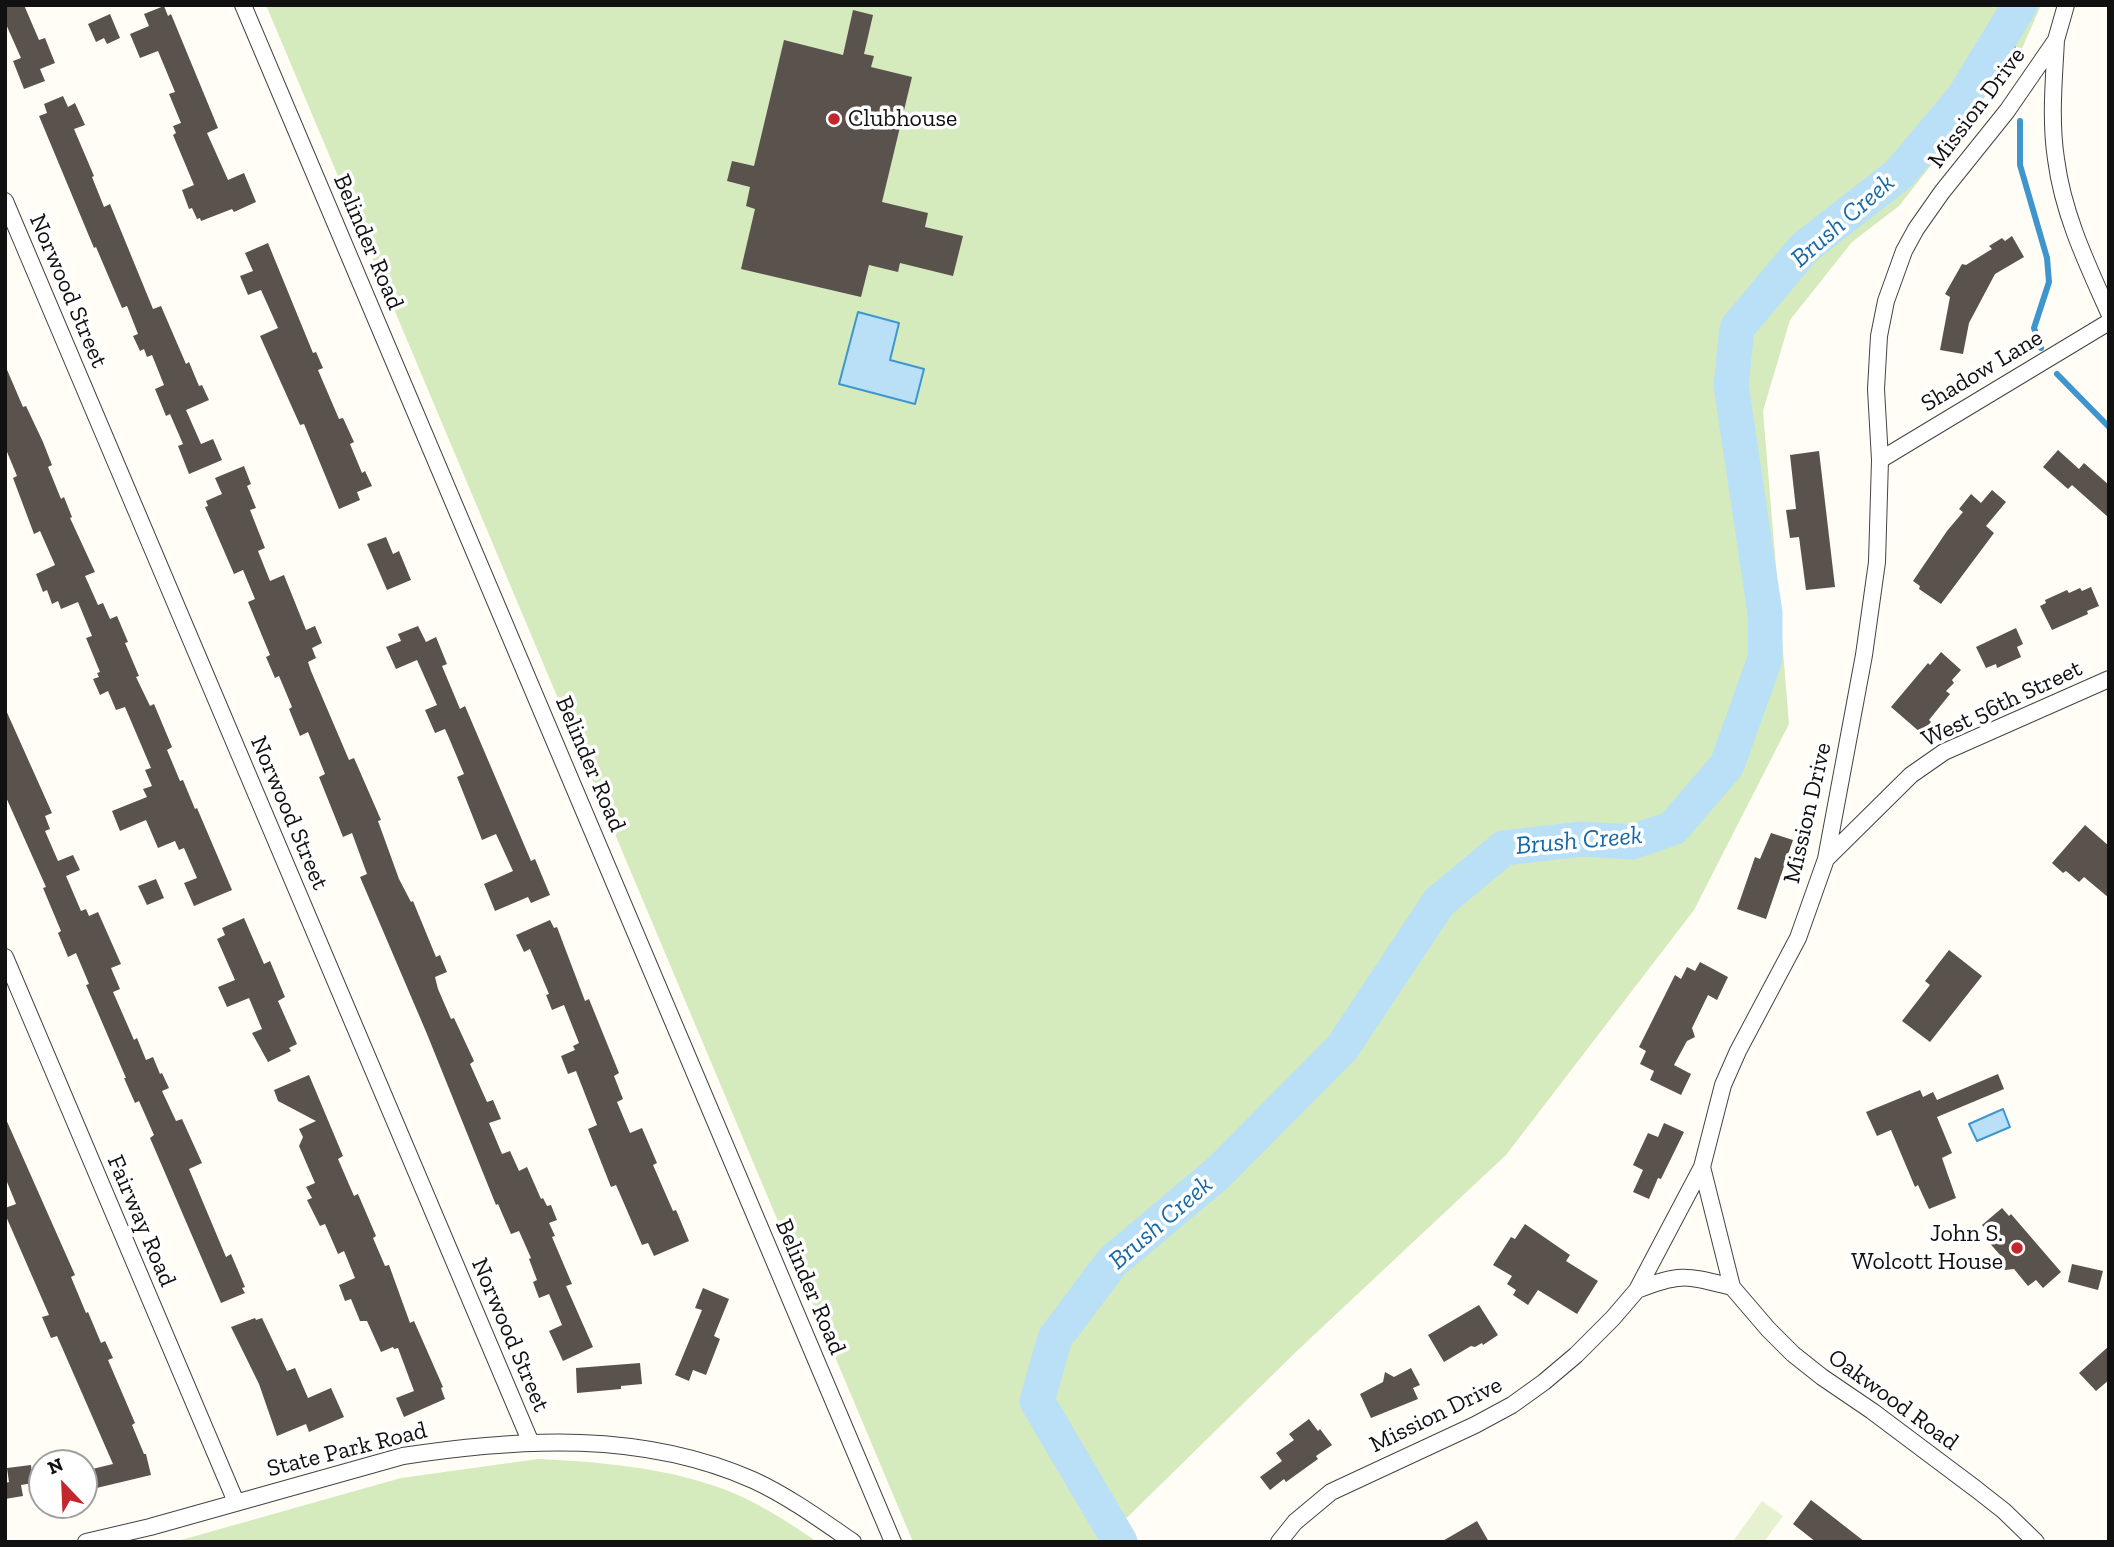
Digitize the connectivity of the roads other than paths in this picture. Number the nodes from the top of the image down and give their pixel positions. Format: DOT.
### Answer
graph roads {
  1 [pos="243,5"];
  2 [pos="2066,5"];
  3 [pos="2056,40"];
  4 [pos="5,201"];
  5 [pos="2109,313"];
  6 [pos="2109,322"];
  7 [pos="1880,460"];
  8 [pos="2109,679"];
  9 [pos="1826,859"];
  10 [pos="5,957"];
  11 [pos="1702,1167"];
  12 [pos="1732,1287"];
  13 [pos="1637,1290"];
  14 [pos="531,1443"];
  15 [pos="236,1502"];
  16 [pos="86,1542"];
  17 [pos="853,1542"];
  18 [pos="893,1542"];
  19 [pos="1279,1542"];
  20 [pos="2036,1542"];
  1 -- 18 [label="street, Belinder Road"];
  2 -- 3 [label="street, Mission Drive"];
  3 -- 5 [label="street"];
  3 -- 7 [label="street, Mission Drive"];
  4 -- 14 [label="street, Norwood Street"];
  6 -- 7 [label="street, Shadow Lane"];
  7 -- 9 [label="street, Mission Drive"];
  8 -- 9 [label="street, West 56th Street"];
  9 -- 11 [label="street, Mission Drive"];
  10 -- 15 [label="street, Fairway Road"];
  11 -- 12 [label="street, Oakwood Road"];
  11 -- 13 [label="street, Mission Drive"];
  12 -- 13 [label="street"];
  12 -- 20 [label="street, Oakwood Road"];
  13 -- 19 [label="street, Mission Drive"];
  14 -- 15 [label="street, State Park Road"];
  14 -- 17 [label="street, State Park Road"];
  15 -- 16 [label="street, State Park Road"];
}
